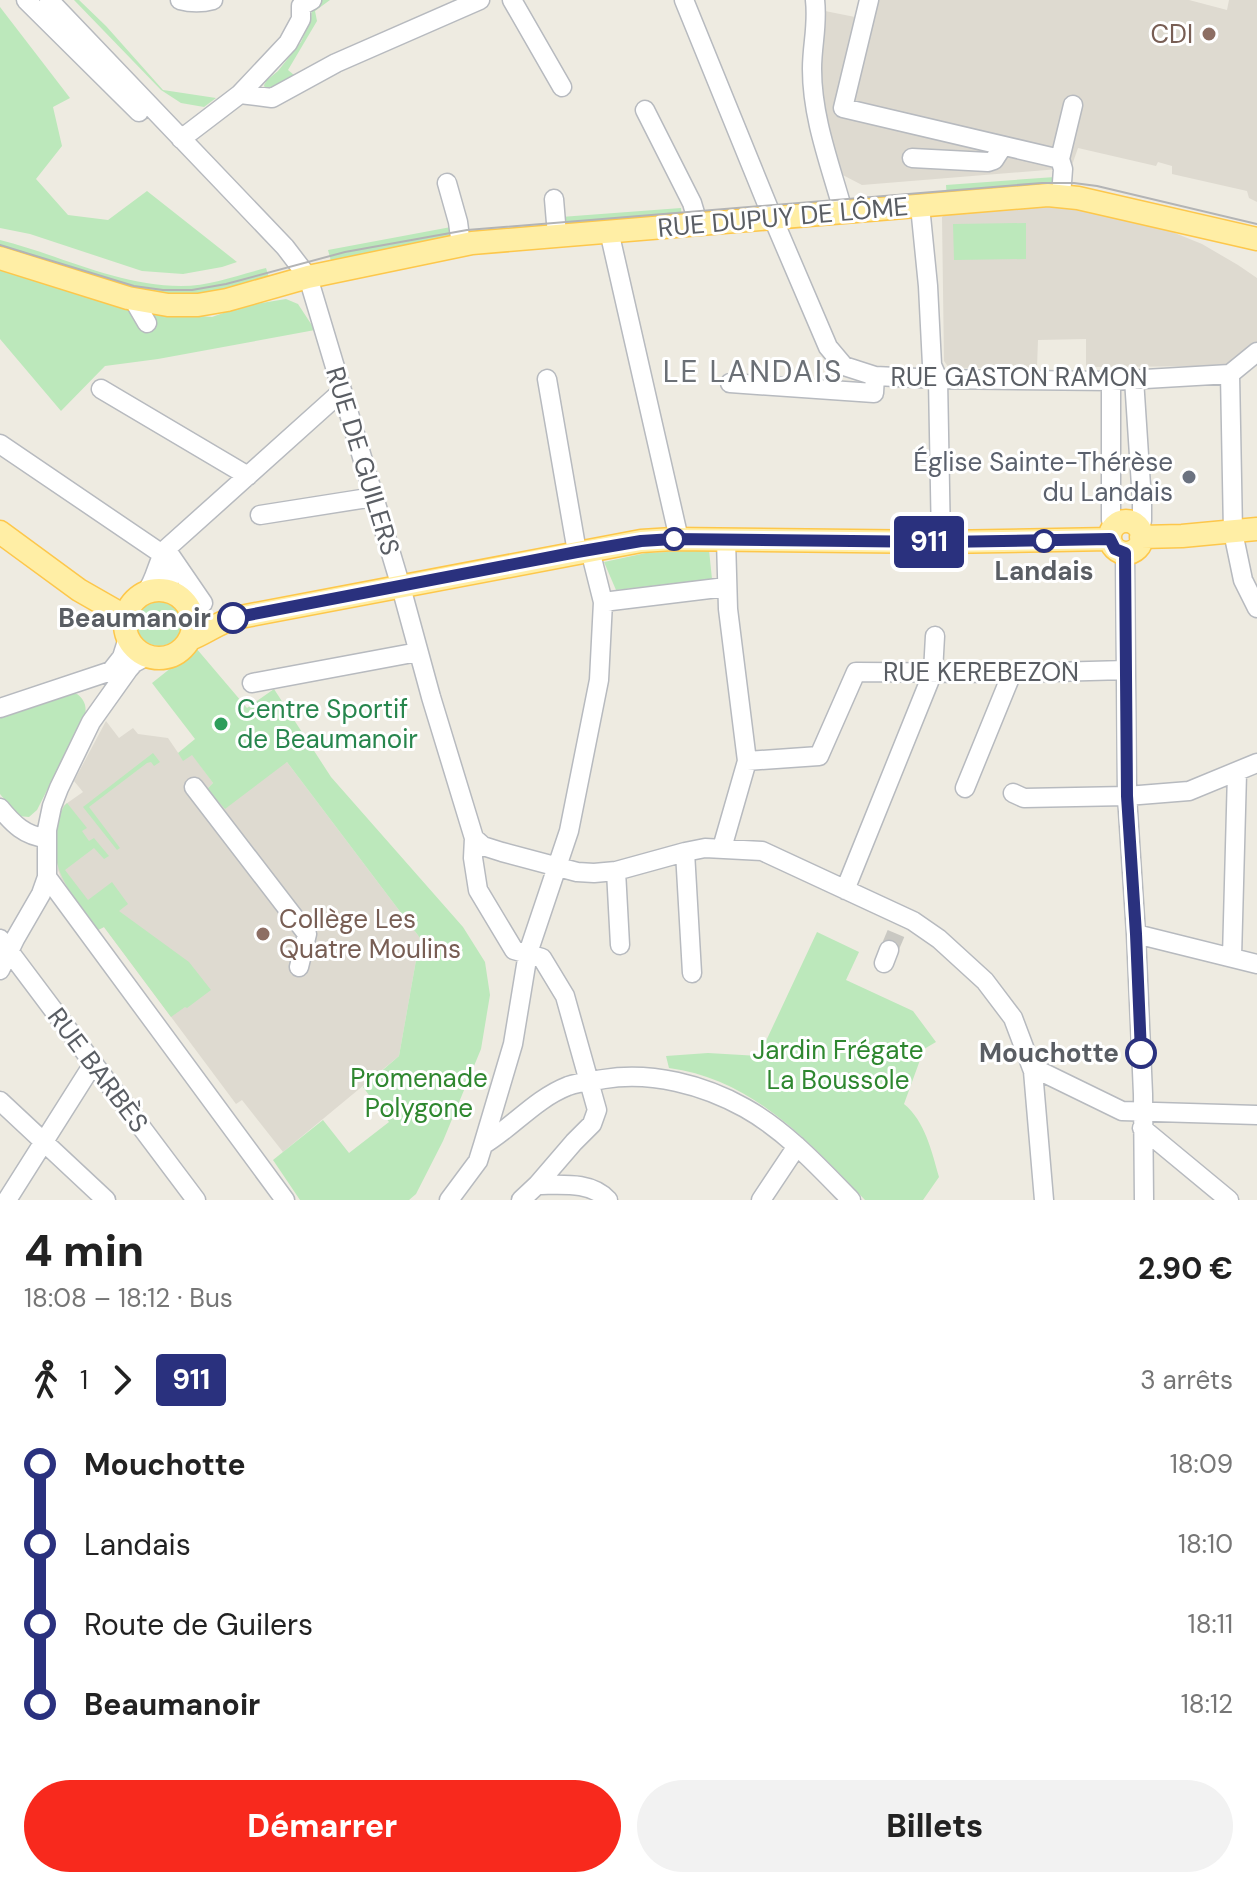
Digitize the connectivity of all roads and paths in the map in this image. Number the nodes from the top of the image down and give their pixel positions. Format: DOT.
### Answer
graph roads {
  1 [pos="26,0"];
  2 [pos="49,0"];
  3 [pos="180,0"];
  4 [pos="213,0"];
  5 [pos="480,0"];
  6 [pos="512,0"];
  7 [pos="684,0"];
  8 [pos="815,0"];
  9 [pos="869,0"];
  10 [pos="303,2"];
  11 [pos="72,36"];
  12 [pos="562,87"];
  13 [pos="240,94"];
  14 [pos="1073,105"];
  15 [pos="645,110"];
  16 [pos="181,139"];
  17 [pos="1003,146"];
  18 [pos="912,158"];
  19 [pos="1060,159"];
  20 [pos="447,183"];
  21 [pos="1061,196"];
  22 [pos="554,199"];
  23 [pos="920,206"];
  24 [pos="843,211"];
  25 [pos="772,217"];
  26 [pos="698,223"];
  27 [pos="609,231"];
  28 [pos="557,235"];
  29 [pos="1257,239"];
  30 [pos="461,245"];
  31 [pos="0,258"];
  32 [pos="308,277"];
  33 [pos="133,299"];
  34 [pos="147,323"];
  35 [pos="1257,352"];
  36 [pos="1230,374"];
  37 [pos="875,376"];
  38 [pos="547,379"];
  39 [pos="938,379"];
  40 [pos="1134,379"];
  41 [pos="1111,381"];
  42 [pos="730,383"];
  43 [pos="101,389"];
  44 [pos="341,392"];
  45 [pos="0,444"];
  46 [pos="248,476"];
  47 [pos="374,497"];
  48 [pos="260,515"];
  49 [pos="0,532"];
  50 [pos="1250,534"];
  51 [pos="1126,536"];
  52 [pos="679,539"];
  53 [pos="726,540"];
  54 [pos="941,542"];
  55 [pos="584,551"];
  56 [pos="164,552"];
  57 [pos="48,566"];
  58 [pos="401,587"];
  59 [pos="726,587"];
  60 [pos="172,593"];
  61 [pos="140,596"];
  62 [pos="603,602"];
  63 [pos="197,607"];
  64 [pos="1257,608"];
  65 [pos="223,621"];
  66 [pos="126,629"];
  67 [pos="935,636"];
  68 [pos="190,639"];
  69 [pos="418,652"];
  70 [pos="147,656"];
  71 [pos="1126,670"];
  72 [pos="933,672"];
  73 [pos="1012,673"];
  74 [pos="261,682"];
  75 [pos="66,686"];
  76 [pos="0,687"];
  77 [pos="6,706"];
  78 [pos="97,713"];
  79 [pos="747,761"];
  80 [pos="1257,763"];
  81 [pos="1237,773"];
  82 [pos="194,787"];
  83 [pos="965,788"];
  84 [pos="1013,793"];
  85 [pos="1127,796"];
  86 [pos="0,808"];
  87 [pos="46,838"];
  88 [pos="474,838"];
  89 [pos="722,848"];
  90 [pos="685,852"];
  91 [pos="558,867"];
  92 [pos="616,871"];
  93 [pos="47,877"];
  94 [pos="845,890"];
  95 [pos="1136,934"];
  96 [pos="4,945"];
  97 [pos="620,945"];
  98 [pos="528,953"];
  99 [pos="1232,957"];
  100 [pos="1257,964"];
  101 [pos="299,967"];
  102 [pos="0,970"];
  103 [pos="692,973"];
  104 [pos="93,1064"];
  105 [pos="1033,1071"];
  106 [pos="590,1082"];
  107 [pos="0,1101"];
  108 [pos="1257,1115"];
  109 [pos="1142,1120"];
  110 [pos="44,1141"];
  111 [pos="483,1145"];
  112 [pos="797,1146"];
  113 [pos="537,1185"];
  114 [pos="453,1199"];
  115 [pos="7,1200"];
  116 [pos="106,1200"];
  117 [pos="196,1200"];
  118 [pos="285,1200"];
  119 [pos="521,1200"];
  120 [pos="608,1200"];
  121 [pos="761,1200"];
  122 [pos="851,1200"];
  123 [pos="1044,1200"];
  124 [pos="1144,1200"];
  125 [pos="1229,1200"];
  1 -- 11 [label="street, RUE DE GUILERS"];
  2 -- 11 [label="street, RUE DE GUILERS"];
  3 -- 4 [label="street"];
  5 -- 13 [label="street"];
  6 -- 12 [label="street"];
  7 -- 25 [label="street, RUE GASTON RAMON"];
  8 -- 24 [label="street"];
  9 -- 17 [label="street"];
  10 -- 13 [label="street"];
  11 -- 16 [label="street, RUE DE GUILERS"];
  13 -- 16 [label="street"];
  14 -- 19 [label="street"];
  15 -- 26 [label="street"];
  16 -- 32 [label="street, RUE DE GUILERS"];
  17 -- 18 [label="street"];
  17 -- 19 [label="street"];
  19 -- 21 [label="street"];
  20 -- 30 [label="street"];
  21 -- 23 [label="main road, RUE DUPUY DE LÔME"];
  21 -- 29 [label="main road, RUE DUPUY DE LÔME"];
  22 -- 28 [label="street"];
  23 -- 24 [label="main road, RUE DUPUY DE LÔME"];
  23 -- 39 [label="street"];
  24 -- 25 [label="main road, RUE DUPUY DE LÔME"];
  25 -- 26 [label="main road, RUE DUPUY DE LÔME"];
  25 -- 37 [label="street, RUE GASTON RAMON"];
  26 -- 27 [label="main road, RUE DUPUY DE LÔME"];
  27 -- 28 [label="main road, RUE DUPUY DE LÔME"];
  27 -- 52 [label="street"];
  28 -- 30 [label="main road, RUE DUPUY DE LÔME"];
  30 -- 32 [label="main road, RUE DUPUY DE LÔME"];
  31 -- 33 [label="main road, RUE DUPUY DE LÔME"];
  32 -- 33 [label="main road, RUE DUPUY DE LÔME"];
  32 -- 44 [label="street, RUE DE GUILERS"];
  33 -- 34 [label="street"];
  35 -- 36 [label="street"];
  36 -- 40 [label="street, RUE GASTON RAMON"];
  36 -- 50 [label="street"];
  37 -- 39 [label="street, RUE GASTON RAMON"];
  37 -- 42 [label="street"];
  38 -- 55 [label="street"];
  39 -- 41 [label="street, RUE GASTON RAMON"];
  39 -- 54 [label="street"];
  40 -- 41 [label="street, RUE GASTON RAMON"];
  40 -- 51 [label="street"];
  41 -- 51 [label="street"];
  43 -- 46 [label="street"];
  44 -- 46 [label="street"];
  44 -- 47 [label="street, RUE DE GUILERS"];
  45 -- 56 [label="street"];
  46 -- 56 [label="street"];
  47 -- 48 [label="street"];
  47 -- 58 [label="street, RUE DE GUILERS"];
  49 -- 57 [label="main road"];
  50 -- 51 [label="main road"];
  50 -- 64 [label="street"];
  51 -- 54 [label="main road"];
  51 -- 71 [label="street"];
  52 -- 53 [label="main road"];
  52 -- 55 [label="main road"];
  53 -- 54 [label="main road"];
  53 -- 59 [label="street"];
  55 -- 58 [label="main road"];
  55 -- 62 [label="street"];
  56 -- 60 [label="street"];
  56 -- 61 [label="street"];
  56 -- 63 [label="street"];
  57 -- 61 [label="main road"];
  57 -- 66 [label="main road"];
  58 -- 65 [label="main road"];
  58 -- 69 [label="street, RUE DE GUILERS"];
  59 -- 62 [label="street"];
  59 -- 79 [label="street"];
  60 -- 61 [label="main road"];
  60 -- 63 [label="main road"];
  61 -- 66 [label="main road"];
  62 -- 91 [label="street"];
  63 -- 65 [label="main road"];
  63 -- 68 [label="main road"];
  65 -- 68 [label="main road"];
  66 -- 70 [label="main road"];
  66 -- 75 [label="street"];
  67 -- 72 [label="street"];
  68 -- 70 [label="main road"];
  69 -- 74 [label="street"];
  69 -- 88 [label="street, RUE DE GUILERS"];
  70 -- 78 [label="street"];
  71 -- 73 [label="street, RUE KEREBEZON"];
  71 -- 85 [label="street"];
  72 -- 73 [label="street, RUE KEREBEZON"];
  72 -- 79 [label="street, RUE KEREBEZON"];
  72 -- 94 [label="street"];
  73 -- 83 [label="street"];
  75 -- 77 [label="street"];
  75 -- 78 [label="street"];
  76 -- 77 [label="street"];
  78 -- 87 [label="street"];
  79 -- 89 [label="street"];
  80 -- 81 [label="street"];
  81 -- 85 [label="street"];
  81 -- 99 [label="street"];
  82 -- 101 [label="street"];
  84 -- 85 [label="street"];
  85 -- 95 [label="street"];
  86 -- 87 [label="street"];
  87 -- 93 [label="street"];
  88 -- 91 [label="street"];
  88 -- 98 [label="street, RUE DE GUILERS"];
  89 -- 90 [label="street"];
  89 -- 94 [label="street"];
  90 -- 92 [label="street"];
  90 -- 103 [label="street"];
  91 -- 92 [label="street"];
  91 -- 98 [label="street"];
  92 -- 97 [label="street"];
  93 -- 96 [label="street"];
  93 -- 118 [label="street"];
  94 -- 105 [label="street"];
  95 -- 99 [label="street"];
  95 -- 109 [label="street"];
  96 -- 102 [label="street"];
  96 -- 104 [label="street, RUE BARBÈS"];
  98 -- 106 [label="street, RUE DE GUILERS"];
  98 -- 111 [label="street"];
  99 -- 100 [label="street"];
  104 -- 110 [label="street"];
  104 -- 117 [label="street, RUE BARBÈS"];
  105 -- 109 [label="street"];
  105 -- 123 [label="street"];
  106 -- 111 [label="street"];
  106 -- 112 [label="street"];
  106 -- 113 [label="street, RUE DE GUILERS"];
  107 -- 110 [label="street"];
  108 -- 109 [label="street"];
  109 -- 124 [label="street"];
  109 -- 125 [label="street"];
  110 -- 115 [label="street"];
  110 -- 116 [label="street"];
  111 -- 114 [label="street"];
  112 -- 121 [label="street"];
  112 -- 122 [label="street"];
  113 -- 119 [label="street, RUE DE GUILERS"];
  113 -- 120 [label="street"];
}
